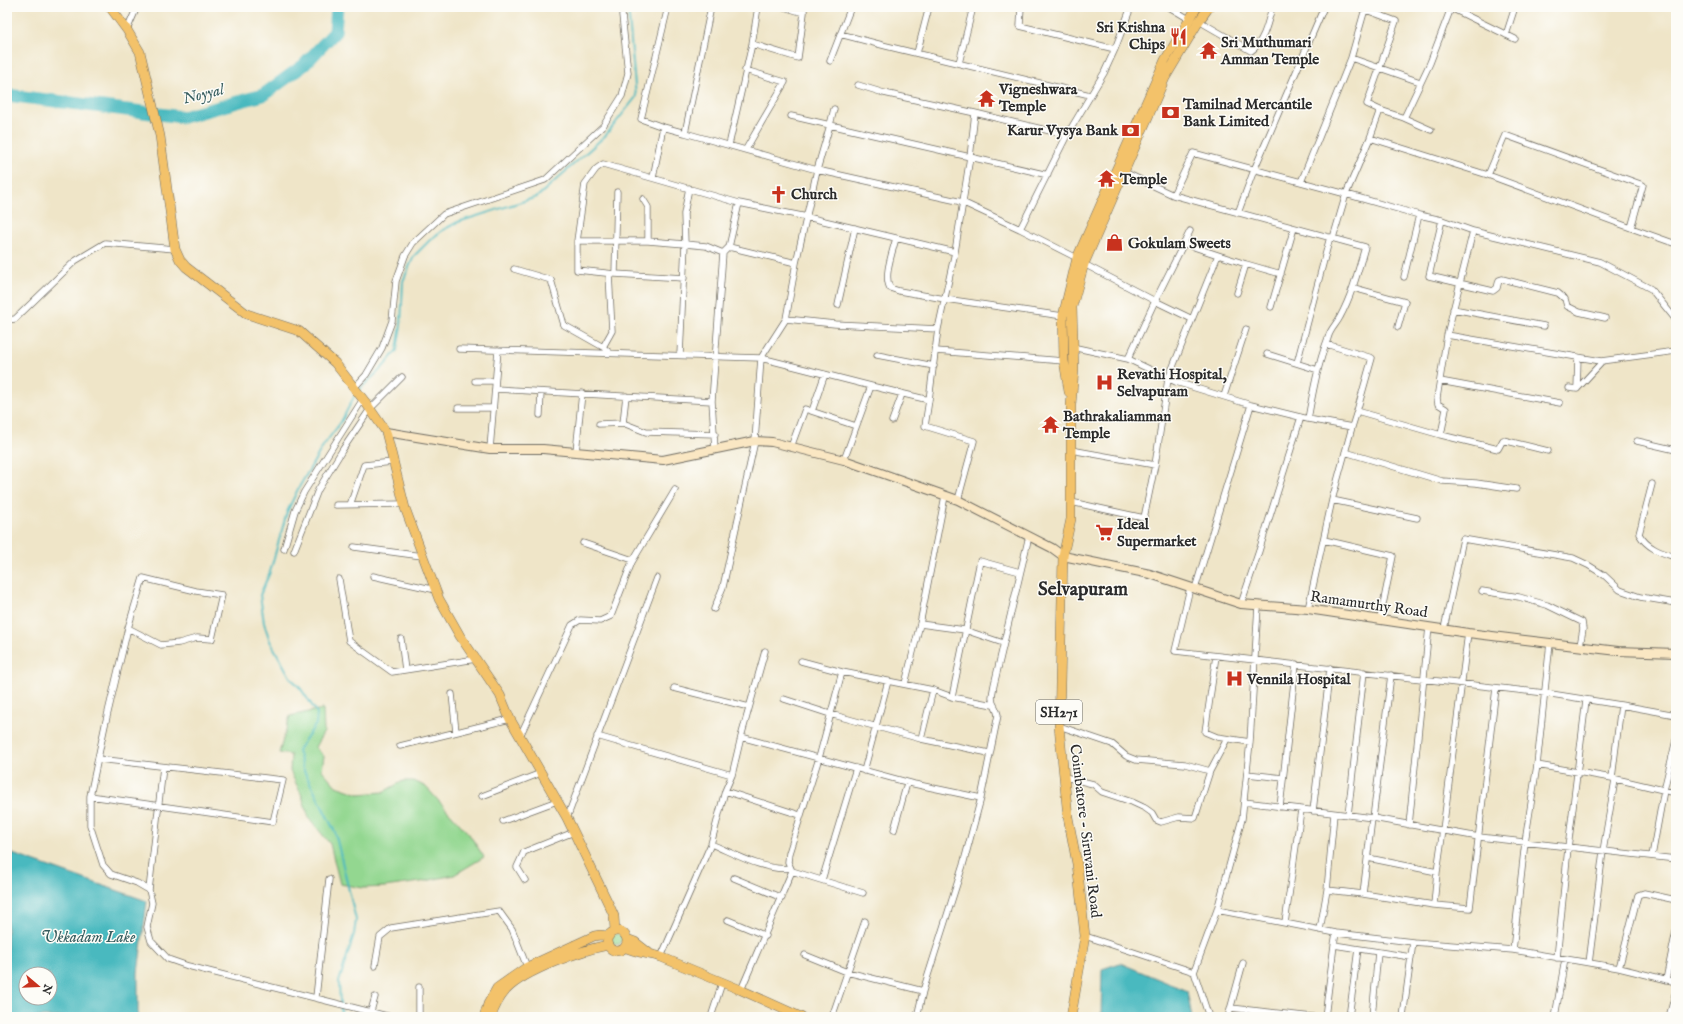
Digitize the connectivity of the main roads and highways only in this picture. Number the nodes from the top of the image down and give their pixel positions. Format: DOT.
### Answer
graph roads {
  1 [pos="110,7"];
  2 [pos="1197,7"];
  3 [pos="1209,7"];
  4 [pos="1080,261"];
  5 [pos="1071,405"];
  6 [pos="386,432"];
  7 [pos="1068,534"];
  8 [pos="1052,548"];
  9 [pos="1063,556"];
  10 [pos="1676,653"];
  11 [pos="611,937"];
  12 [pos="626,943"];
  13 [pos="484,1017"];
  14 [pos="491,1017"];
  15 [pos="801,1017"];
  16 [pos="1071,1017"];
  1 -- 6 [label="main road"];
  2 -- 4 [label="main road"];
  3 -- 4 [label="main road, Coimbatore - Siruvani Road / SH271"];
  4 -- 5 [label="main road, Coimbatore - Siruvani Road / SH271"];
  4 -- 5 [label="main road"];
  5 -- 7 [label="main road, Coimbatore - Siruvani Road / SH271"];
  6 -- 8 [label="main road"];
  6 -- 11 [label="main road"];
  7 -- 8 [label="main road"];
  7 -- 9 [label="main road, Coimbatore - Siruvani Road / SH271"];
  8 -- 9 [label="main road"];
  9 -- 10 [label="main road, Ramamurthy Road"];
  9 -- 16 [label="main road, Coimbatore - Siruvani Road / SH271"];
  11 -- 12 [label="main road"];
  11 -- 12 [label="main road"];
  11 -- 13 [label="main road"];
  11 -- 14 [label="main road"];
  12 -- 15 [label="main road"];
}
